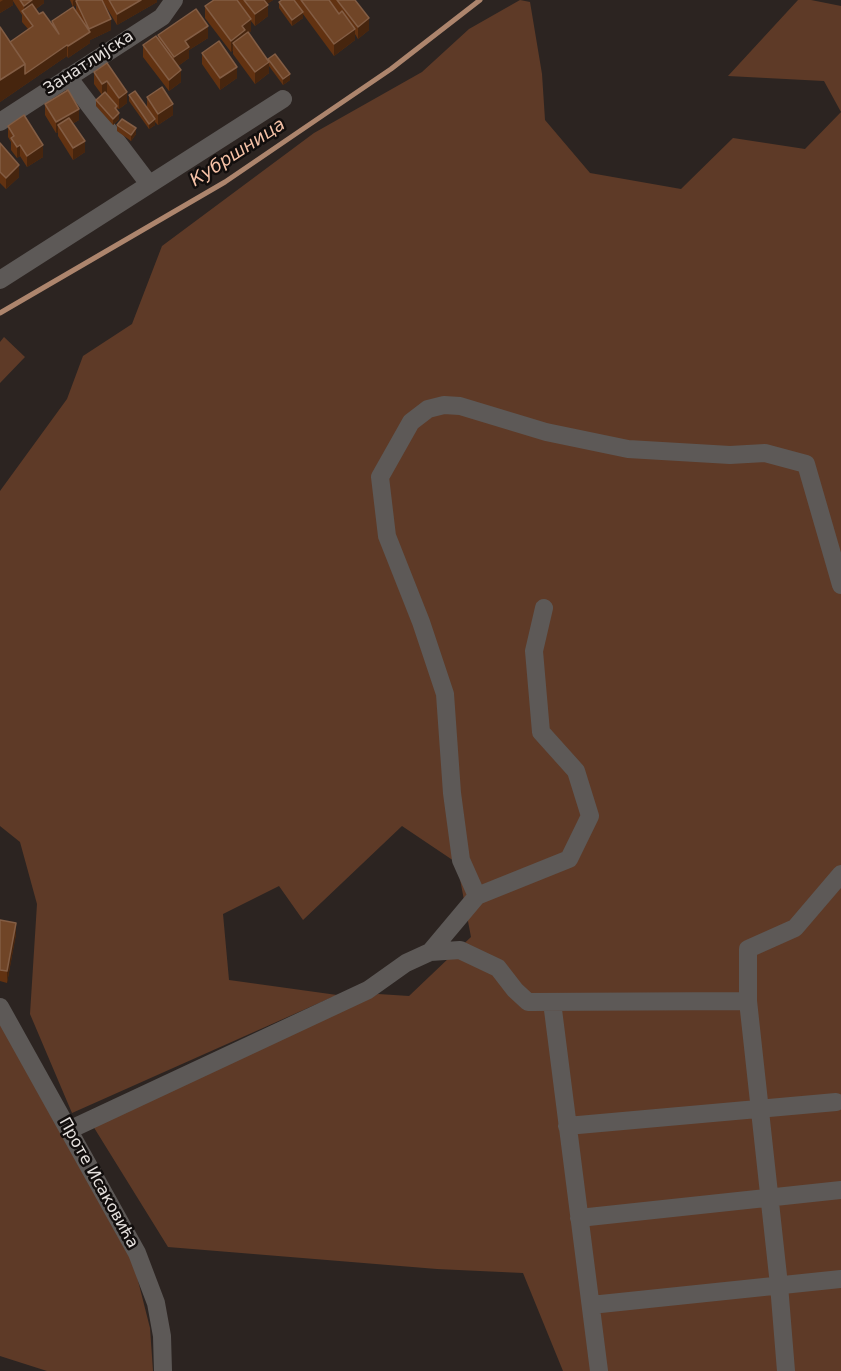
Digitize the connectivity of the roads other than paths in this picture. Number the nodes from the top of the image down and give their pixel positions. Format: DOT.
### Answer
graph roads {
  1 [pos="174,0"];
  2 [pos="68,77"];
  3 [pos="283,99"];
  4 [pos="0,122"];
  5 [pos="149,184"];
  6 [pos="0,280"];
  7 [pos="841,585"];
  8 [pos="543,608"];
  9 [pos="841,874"];
  10 [pos="477,896"];
  11 [pos="430,952"];
  12 [pos="748,1001"];
  13 [pos="552,1002"];
  14 [pos="0,1007"];
  15 [pos="836,1102"];
  16 [pos="760,1110"];
  17 [pos="567,1126"];
  18 [pos="69,1130"];
  19 [pos="841,1190"];
  20 [pos="769,1199"];
  21 [pos="579,1218"];
  22 [pos="841,1279"];
  23 [pos="779,1285"];
  24 [pos="591,1305"];
  25 [pos="163,1371"];
  26 [pos="599,1371"];
  27 [pos="786,1371"];
  1 -- 2 [label="street, Занатлијска"];
  2 -- 4 [label="street, Занатлијска"];
  2 -- 5 [label="street"];
  3 -- 5 [label="street"];
  5 -- 6 [label="street"];
  7 -- 10 [label="street"];
  8 -- 10 [label="street"];
  9 -- 12 [label="street"];
  10 -- 11 [label="street"];
  11 -- 13 [label="street"];
  11 -- 18 [label="street"];
  12 -- 13 [label="street"];
  12 -- 16 [label="street"];
  13 -- 17 [label="street"];
  14 -- 18 [label="street, Проте Исаковића"];
  15 -- 16 [label="street"];
  16 -- 17 [label="street"];
  16 -- 20 [label="street"];
  17 -- 21 [label="street"];
  18 -- 25 [label="street, Проте Исаковића"];
  19 -- 20 [label="street"];
  20 -- 21 [label="street"];
  20 -- 23 [label="street"];
  21 -- 24 [label="street"];
  22 -- 23 [label="street"];
  23 -- 24 [label="street"];
  23 -- 27 [label="street"];
  24 -- 26 [label="street"];
}
